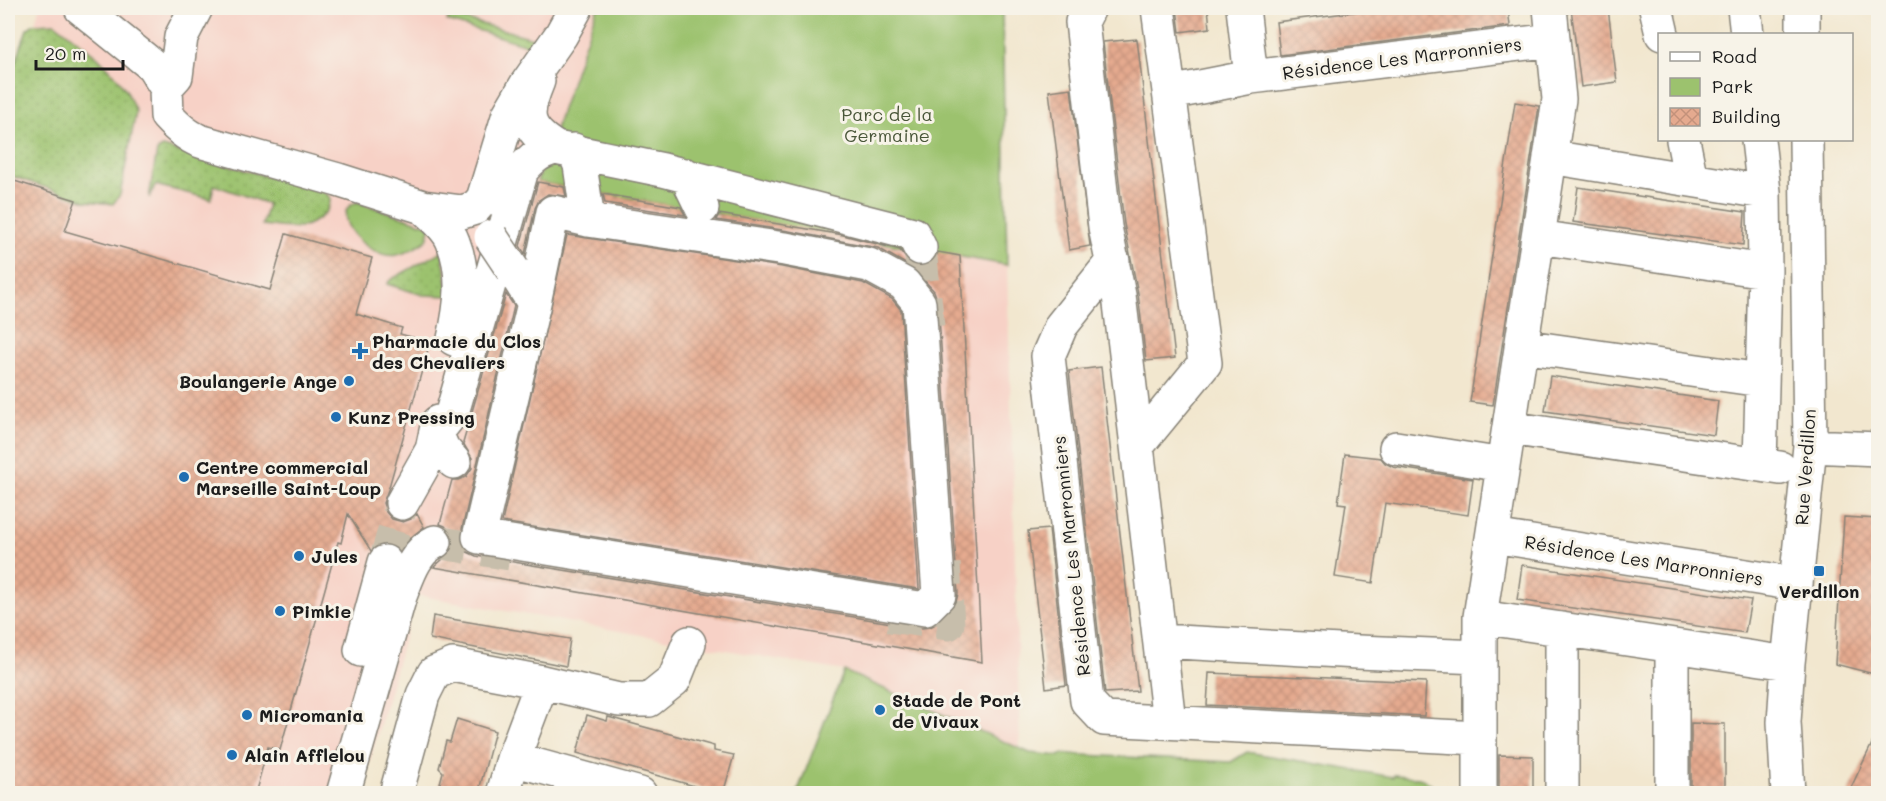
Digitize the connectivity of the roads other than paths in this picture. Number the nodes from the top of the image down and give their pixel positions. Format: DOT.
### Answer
graph roads {
  1 [pos="81,8"];
  2 [pos="196,8"];
  3 [pos="576,8"];
  4 [pos="1089,8"];
  5 [pos="1158,8"];
  6 [pos="1243,8"];
  7 [pos="1550,8"];
  8 [pos="1656,8"];
  9 [pos="1744,8"];
  10 [pos="1804,8"];
  11 [pos="1662,33"];
  12 [pos="1747,33"];
  13 [pos="1803,33"];
  14 [pos="1553,40"];
  15 [pos="548,55"];
  16 [pos="1251,76"];
  17 [pos="166,87"];
  18 [pos="1170,93"];
  19 [pos="1683,141"];
  20 [pos="1758,141"];
  21 [pos="1806,141"];
  22 [pos="565,149"];
  23 [pos="1550,157"];
  24 [pos="686,175"];
  25 [pos="1691,180"];
  26 [pos="1764,192"];
  27 [pos="423,207"];
  28 [pos="475,208"];
  29 [pos="702,208"];
  30 [pos="588,220"];
  31 [pos="1538,237"];
  32 [pos="730,241"];
  33 [pos="870,248"];
  34 [pos="920,248"];
  35 [pos="1113,261"];
  36 [pos="1765,271"];
  37 [pos="534,303"];
  38 [pos="1521,346"];
  39 [pos="1761,380"];
  40 [pos="1509,428"];
  41 [pos="436,433"];
  42 [pos="1137,446"];
  43 [pos="1396,448"];
  44 [pos="1878,449"];
  45 [pos="1809,458"];
  46 [pos="454,462"];
  47 [pos="1760,464"];
  48 [pos="1503,465"];
  49 [pos="402,503"];
  50 [pos="1493,536"];
  51 [pos="435,542"];
  52 [pos="386,562"];
  53 [pos="1796,584"];
  54 [pos="1480,617"];
  55 [pos="1562,629"];
  56 [pos="1160,641"];
  57 [pos="689,643"];
  58 [pos="1672,646"];
  59 [pos="1480,657"];
  60 [pos="1788,663"];
  61 [pos="542,682"];
  62 [pos="1169,722"];
  63 [pos="1479,738"];
  64 [pos="513,759"];
  65 [pos="322,794"];
  66 [pos="343,794"];
  67 [pos="396,794"];
  68 [pos="503,794"];
  69 [pos="640,794"];
  70 [pos="1480,794"];
  71 [pos="1562,794"];
  72 [pos="1672,794"];
  73 [pos="1788,794"];
  1 -- 17 [label="street"];
  2 -- 17 [label="street"];
  3 -- 15 [label="street"];
  4 -- 35 [label="street"];
  5 -- 18 [label="street"];
  6 -- 16 [label="street"];
  7 -- 14 [label="street"];
  8 -- 11 [label="street"];
  9 -- 12 [label="street"];
  10 -- 13 [label="street"];
  14 -- 16 [label="street, Résidence Les Marronniers"];
  14 -- 23 [label="street"];
  15 -- 22 [label="street"];
  15 -- 28 [label="street"];
  16 -- 18 [label="street, Résidence Les Marronniers"];
  17 -- 27 [label="street"];
  18 -- 42 [label="street"];
  19 -- 25 [label="street"];
  20 -- 26 [label="street"];
  21 -- 45 [label="street, Rue Verdillon"];
  22 -- 24 [label="street"];
  22 -- 30 [label="street"];
  22 -- 41 [label="street"];
  23 -- 25 [label="street"];
  23 -- 31 [label="street"];
  24 -- 29 [label="street"];
  24 -- 34 [label="street"];
  25 -- 26 [label="street"];
  26 -- 36 [label="street"];
  27 -- 28 [label="street"];
  27 -- 41 [label="street"];
  28 -- 37 [label="street, bridge"];
  30 -- 32 [label="street"];
  30 -- 37 [label="street"];
  31 -- 36 [label="street"];
  31 -- 38 [label="street"];
  32 -- 33 [label="street"];
  32 -- 37 [label="street"];
  35 -- 42 [label="street"];
  35 -- 62 [label="street, Résidence Les Marronniers"];
  36 -- 39 [label="street"];
  38 -- 39 [label="street"];
  38 -- 40 [label="street"];
  39 -- 47 [label="street"];
  40 -- 47 [label="street"];
  40 -- 48 [label="street"];
  41 -- 46 [label="street"];
  41 -- 49 [label="street"];
  42 -- 56 [label="street"];
  43 -- 48 [label="street"];
  44 -- 45 [label="street"];
  45 -- 47 [label="street"];
  45 -- 53 [label="street, Rue Verdillon"];
  48 -- 50 [label="street"];
  50 -- 53 [label="street, Résidence Les Marronniers"];
  50 -- 54 [label="street"];
  51 -- 66 [label="street"];
  52 -- 65 [label="street"];
  53 -- 60 [label="street, Rue Verdillon"];
  54 -- 55 [label="street"];
  54 -- 59 [label="street"];
  55 -- 58 [label="street"];
  55 -- 71 [label="street"];
  56 -- 59 [label="street"];
  56 -- 62 [label="street"];
  57 -- 61 [label="street"];
  58 -- 60 [label="street"];
  58 -- 72 [label="street"];
  59 -- 63 [label="street"];
  60 -- 73 [label="street, Rue Verdillon"];
  61 -- 64 [label="street"];
  61 -- 67 [label="street"];
  62 -- 63 [label="street, Résidence Les Marronniers"];
  63 -- 70 [label="street"];
  64 -- 68 [label="street"];
  64 -- 69 [label="street"];
}
